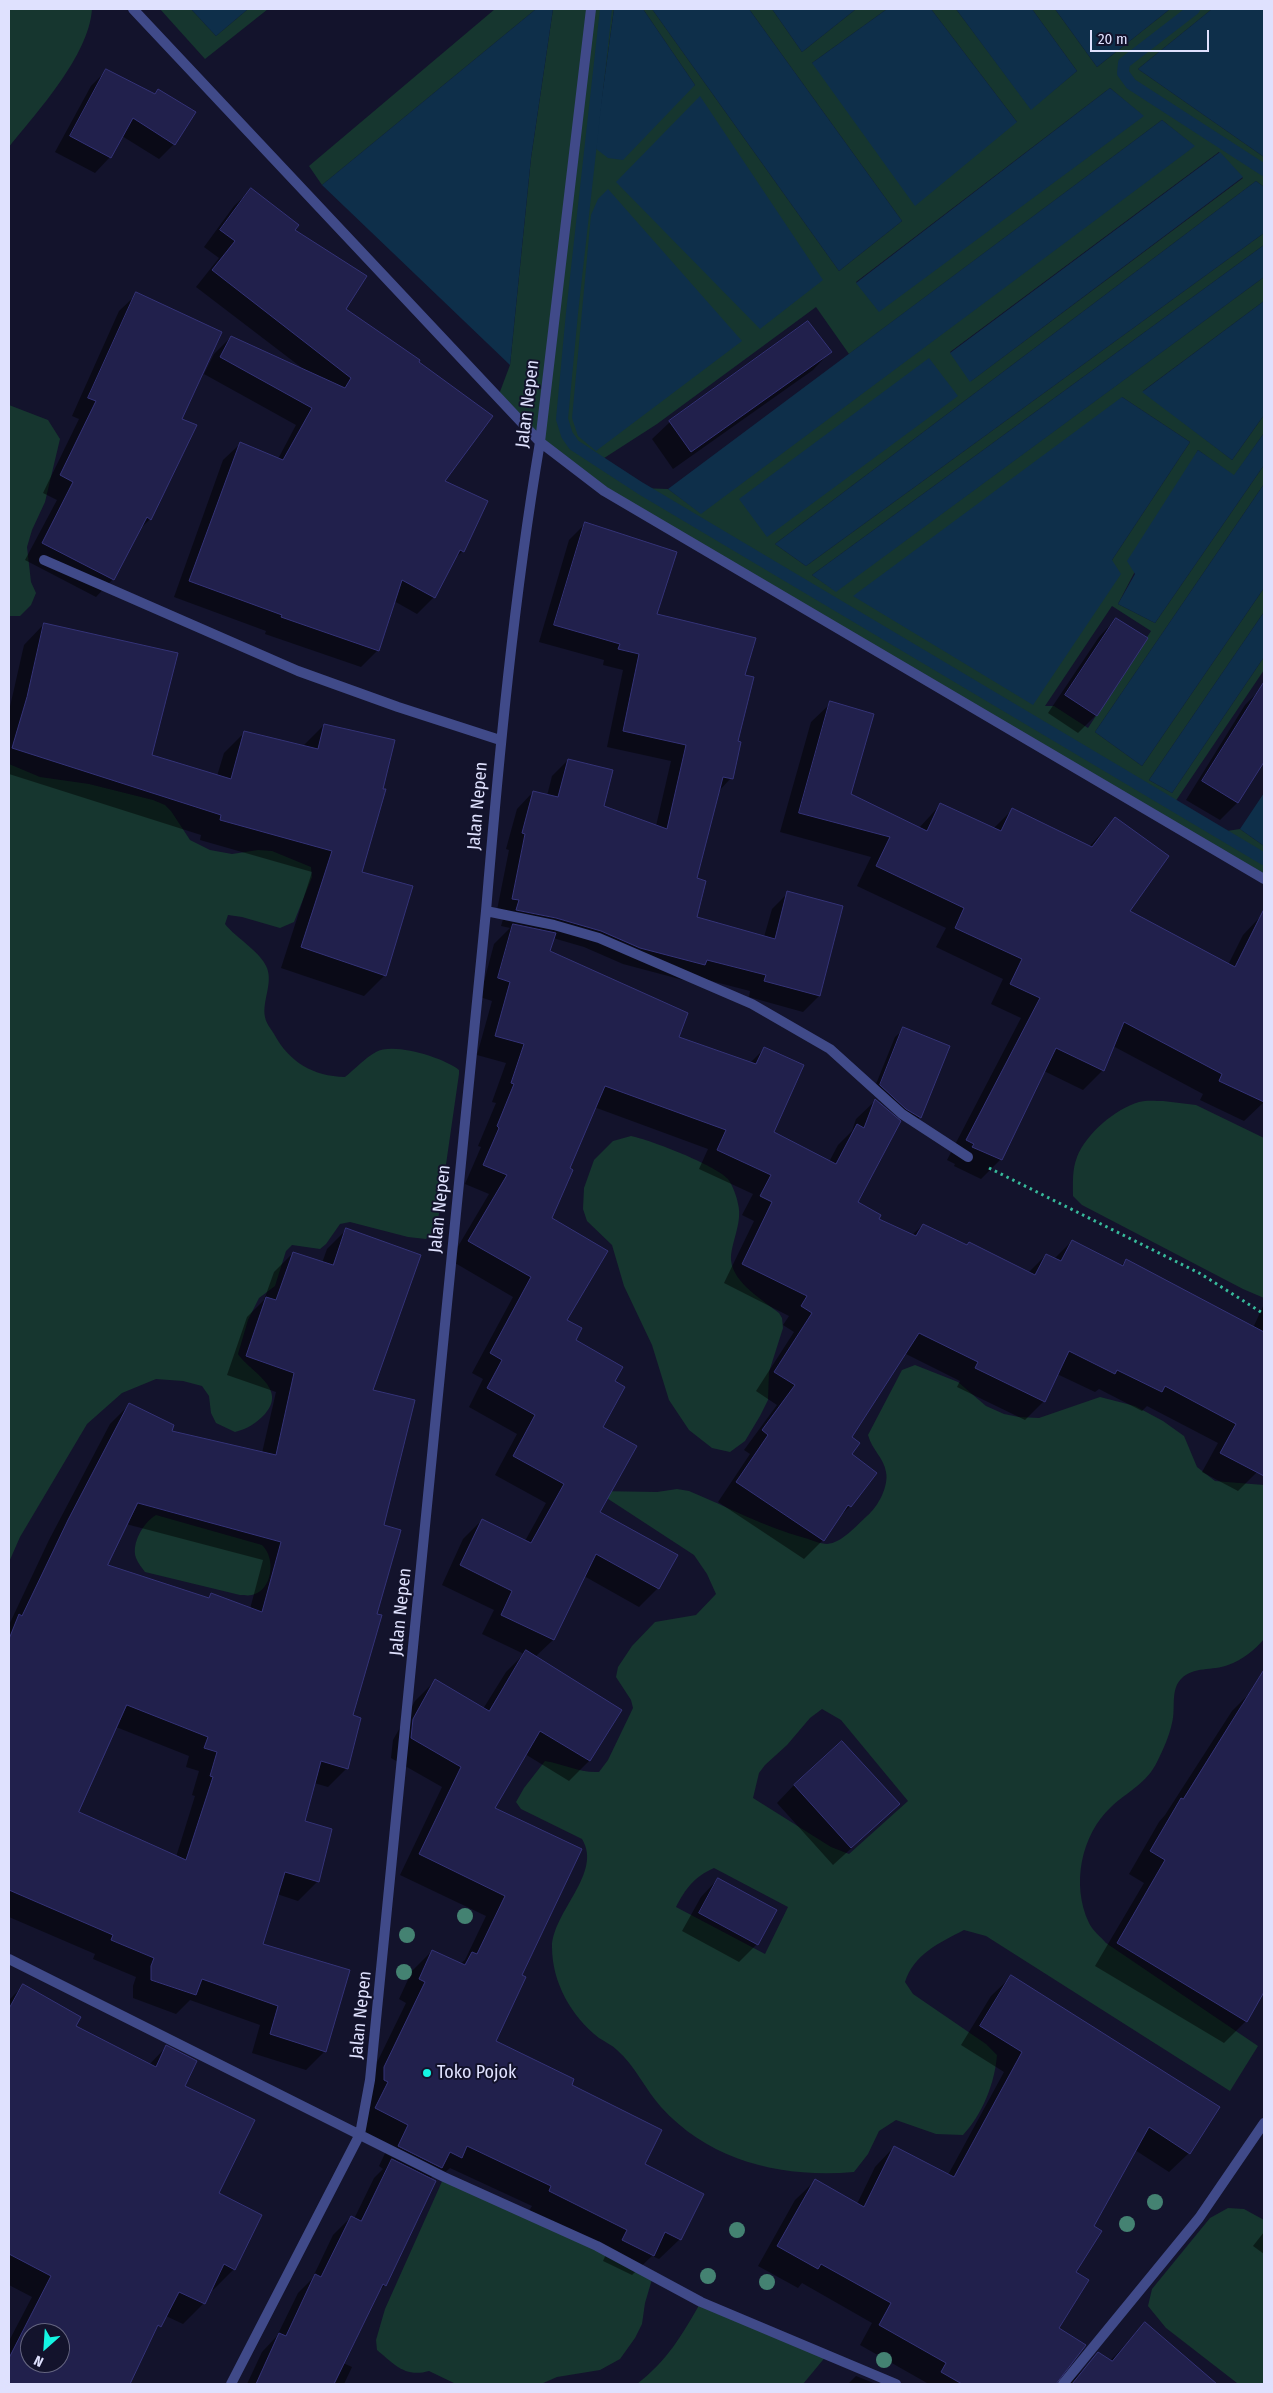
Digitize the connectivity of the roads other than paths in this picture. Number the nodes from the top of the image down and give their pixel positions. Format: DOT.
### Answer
graph roads {
  1 [pos="133,9"];
  2 [pos="591,9"];
  3 [pos="540,442"];
  4 [pos="44,560"];
  5 [pos="500,740"];
  6 [pos="1264,879"];
  7 [pos="486,911"];
  8 [pos="968,1157"];
  9 [pos="9,1959"];
  10 [pos="1264,2123"];
  11 [pos="360,2134"];
  12 [pos="231,2384"];
  13 [pos="896,2384"];
  14 [pos="1063,2384"];
  1 -- 3 [label="street"];
  2 -- 3 [label="street, Jalan Nepen"];
  3 -- 5 [label="street, Jalan Nepen"];
  3 -- 6 [label="street"];
  4 -- 5 [label="street"];
  5 -- 7 [label="street, Jalan Nepen"];
  7 -- 8 [label="street"];
  7 -- 11 [label="street, Jalan Nepen"];
  9 -- 11 [label="street"];
  10 -- 14 [label="street"];
  11 -- 12 [label="street, Jalan Nepen"];
  11 -- 13 [label="street"];
}
